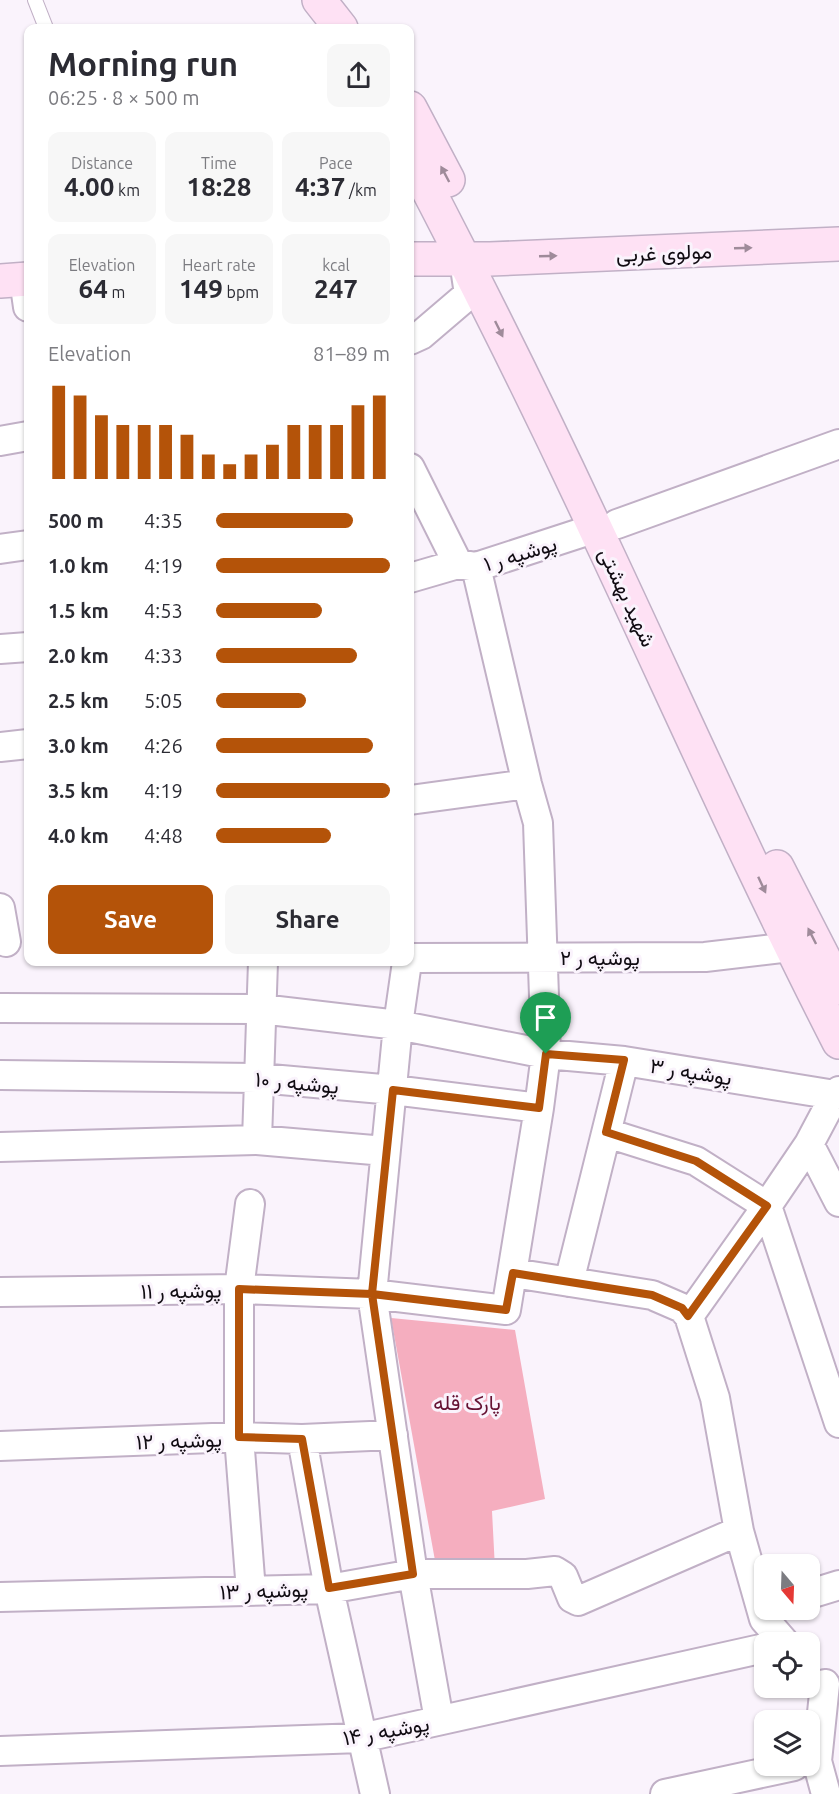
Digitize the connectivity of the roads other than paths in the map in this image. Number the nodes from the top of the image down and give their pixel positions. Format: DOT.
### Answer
graph roads {
  1 [pos="35,0"];
  2 [pos="319,0"];
  3 [pos="343,0"];
  4 [pos="44,24"];
  5 [pos="338,24"];
  6 [pos="359,24"];
  7 [pos="414,117"];
  8 [pos="414,161"];
  9 [pos="839,244"];
  10 [pos="477,258"];
  11 [pos="414,259"];
  12 [pos="414,338"];
  13 [pos="24,437"];
  14 [pos="0,441"];
  15 [pos="839,444"];
  16 [pos="414,475"];
  17 [pos="606,526"];
  18 [pos="24,546"];
  19 [pos="0,549"];
  20 [pos="467,566"];
  21 [pos="414,577"];
  22 [pos="24,646"];
  23 [pos="0,649"];
  24 [pos="24,744"];
  25 [pos="0,747"];
  26 [pos="527,784"];
  27 [pos="414,799"];
  28 [pos="0,908"];
  29 [pos="12,942"];
  30 [pos="790,947"];
  31 [pos="542,957"];
  32 [pos="414,958"];
  33 [pos="263,966"];
  34 [pos="406,966"];
  35 [pos="839,988"];
  36 [pos="0,1008"];
  37 [pos="261,1009"];
  38 [pos="398,1025"];
  39 [pos="839,1042"];
  40 [pos="546,1054"];
  41 [pos="624,1060"];
  42 [pos="0,1075"];
  43 [pos="259,1078"];
  44 [pos="393,1090"];
  45 [pos="837,1093"];
  46 [pos="539,1108"];
  47 [pos="606,1132"];
  48 [pos="257,1140"];
  49 [pos="809,1144"];
  50 [pos="0,1147"];
  51 [pos="386,1151"];
  52 [pos="839,1202"];
  53 [pos="250,1204"];
  54 [pos="767,1206"];
  55 [pos="513,1273"];
  56 [pos="569,1282"];
  57 [pos="239,1289"];
  58 [pos="0,1292"];
  59 [pos="372,1294"];
  60 [pos="688,1316"];
  61 [pos="839,1423"];
  62 [pos="393,1435"];
  63 [pos="239,1437"];
  64 [pos="302,1439"];
  65 [pos="0,1446"];
  66 [pos="739,1531"];
  67 [pos="413,1574"];
  68 [pos="754,1579"];
  69 [pos="839,1585"];
  70 [pos="329,1588"];
  71 [pos="251,1591"];
  72 [pos="820,1591"];
  73 [pos="0,1597"];
  74 [pos="765,1620"];
  75 [pos="775,1632"];
  76 [pos="754,1650"];
  77 [pos="825,1684"];
  78 [pos="819,1710"];
  79 [pos="439,1720"];
  80 [pos="361,1738"];
  81 [pos="0,1751"];
  82 [pos="754,1774"];
  83 [pos="815,1776"];
  84 [pos="375,1794"];
  85 [pos="664,1794"];
  86 [pos="826,1794"];
  1 -- 4 [label="lane"];
  2 -- 5 [label="main road"];
  3 -- 6 [label="main road"];
  10 -- 7 [label="main road, شهید بهشتی, one-way"];
  8 -- 10 [label="main road, شهید بهشتی"];
  10 -- 9 [label="main road, مولوی غربی, one-way"];
  10 -- 11 [label="main road, مولوی غربی"];
  10 -- 12 [label="street"];
  10 -- 17 [label="main road, شهید بهشتی"];
  13 -- 14 [label="street"];
  15 -- 17 [label="street, ۱ پوشپه ر"];
  16 -- 20 [label="street"];
  17 -- 20 [label="street, ۱ پوشپه ر"];
  17 -- 30 [label="main road, شهید بهشتی, one-way"];
  35 -- 17 [label="main road, شهید بهشتی, one-way"];
  18 -- 19 [label="street"];
  20 -- 21 [label="street, ۱ پوشپه ر"];
  20 -- 26 [label="street"];
  22 -- 23 [label="street"];
  24 -- 25 [label="street"];
  26 -- 27 [label="street"];
  26 -- 31 [label="street"];
  28 -- 29 [label="street"];
  30 -- 31 [label="street, پوشپه ر ۲"];
  30 -- 39 [label="main road, شهید بهشتی"];
  31 -- 32 [label="street, پوشپه ر ۲"];
  31 -- 40 [label="street"];
  33 -- 37 [label="street"];
  34 -- 38 [label="street"];
  36 -- 37 [label="street, پوشپه ر ۳"];
  37 -- 38 [label="street, پوشپه ر ۳"];
  37 -- 43 [label="street"];
  38 -- 40 [label="street, پوشپه ر ۳"];
  38 -- 44 [label="street"];
  40 -- 41 [label="street, پوشپه ر ۳"];
  40 -- 46 [label="street"];
  41 -- 45 [label="street, پوشپه ر ۳"];
  41 -- 47 [label="street"];
  42 -- 43 [label="street, پوشپه ر ۱۰"];
  43 -- 44 [label="street, پوشپه ر ۱۰"];
  43 -- 48 [label="street"];
  44 -- 46 [label="street, پوشپه ر ۱۰"];
  44 -- 51 [label="street"];
  45 -- 49 [label="street"];
  46 -- 55 [label="street"];
  47 -- 54 [label="street"];
  47 -- 56 [label="street"];
  48 -- 50 [label="street"];
  48 -- 51 [label="street"];
  49 -- 52 [label="street"];
  49 -- 54 [label="street"];
  51 -- 59 [label="street"];
  53 -- 57 [label="street"];
  54 -- 60 [label="street"];
  54 -- 61 [label="street"];
  55 -- 56 [label="street"];
  55 -- 59 [label="street, پوشپه ر ۱۱"];
  56 -- 60 [label="street"];
  57 -- 58 [label="street, پوشپه ر ۱۱"];
  57 -- 59 [label="street, پوشپه ر ۱۱"];
  57 -- 63 [label="street"];
  59 -- 62 [label="street"];
  60 -- 66 [label="street"];
  62 -- 64 [label="street, پوشپه ر ۱۲"];
  62 -- 67 [label="street"];
  63 -- 64 [label="street, پوشپه ر ۱۲"];
  63 -- 65 [label="street, پوشپه ر ۱۲"];
  63 -- 71 [label="street"];
  64 -- 70 [label="street"];
  66 -- 67 [label="street, پوشپه ر ۱۳"];
  66 -- 68 [label="street"];
  67 -- 70 [label="street, پوشپه ر ۱۳"];
  67 -- 79 [label="street"];
  69 -- 72 [label="street"];
  70 -- 71 [label="street, پوشپه ر ۱۳"];
  70 -- 80 [label="street"];
  71 -- 73 [label="street, پوشپه ر ۱۳"];
  74 -- 75 [label="street"];
  76 -- 79 [label="street, پوشپه ر ۱۴"];
  77 -- 78 [label="street"];
  79 -- 80 [label="street, پوشپه ر ۱۴"];
  80 -- 81 [label="street, پوشپه ر ۱۴"];
  80 -- 84 [label="street"];
  82 -- 85 [label="street"];
  83 -- 86 [label="street"];
}
